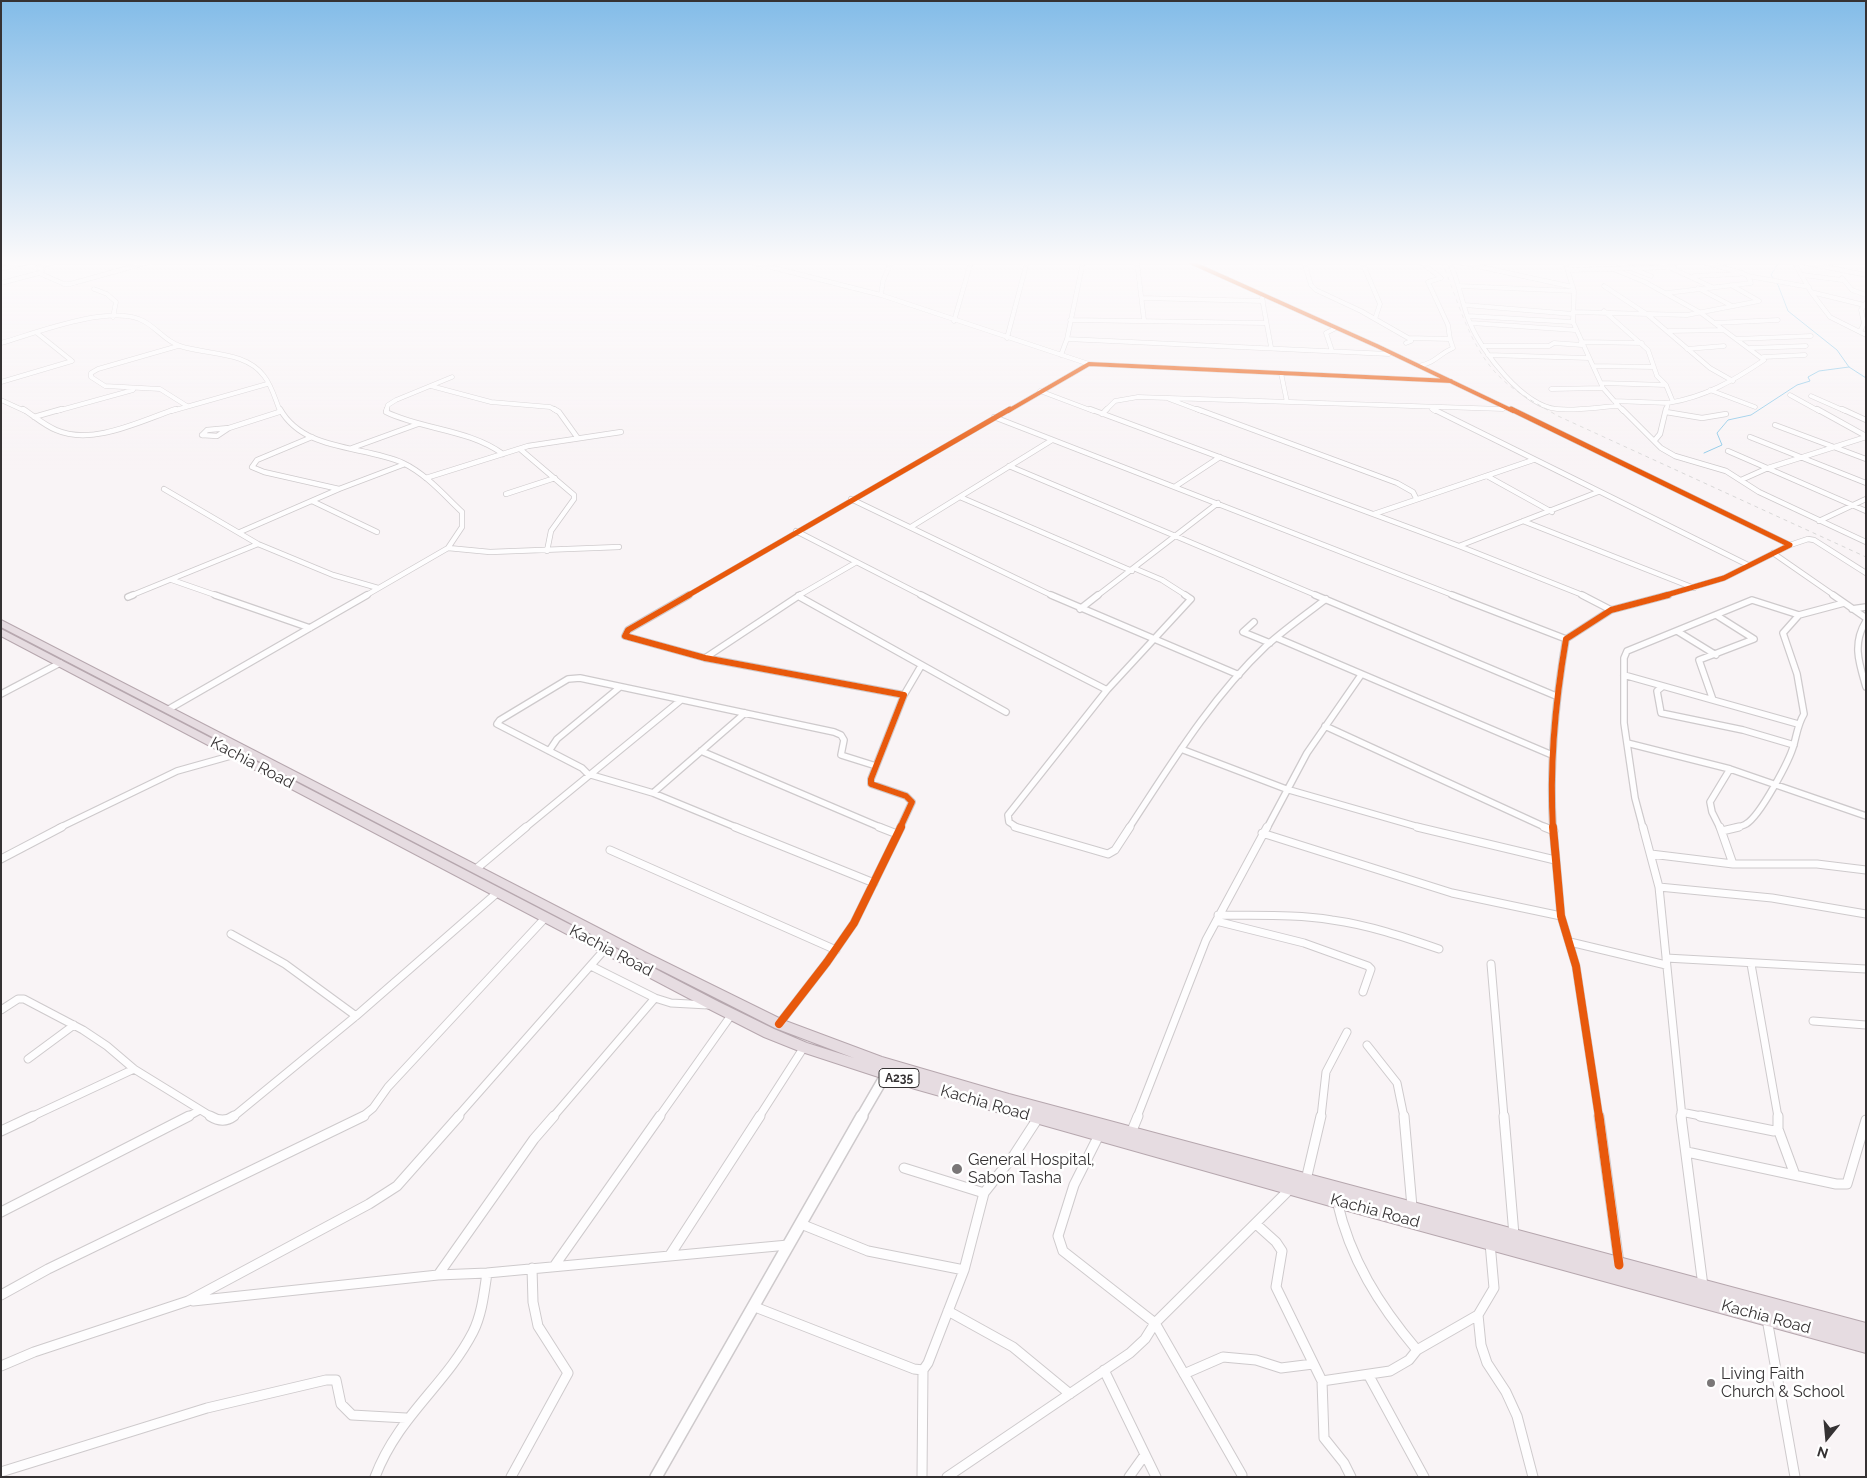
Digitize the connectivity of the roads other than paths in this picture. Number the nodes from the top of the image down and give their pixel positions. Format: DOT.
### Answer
graph roads {
  1 [pos="47,331"];
  2 [pos="154,331"];
  3 [pos="985,331"];
  4 [pos="1009,331"];
  5 [pos="1068,331"];
  6 [pos="1267,331"];
  7 [pos="1331,331"];
  8 [pos="1343,331"];
  9 [pos="1394,331"];
  10 [pos="1449,331"];
  11 [pos="1476,331"];
  12 [pos="1576,331"];
  13 [pos="1628,331"];
  14 [pos="1669,331"];
  15 [pos="1726,331"];
  16 [pos="1860,332"];
  17 [pos="37,333"];
  18 [pos="1866,335"];
  19 [pos="1811,336"];
  20 [pos="1007,338"];
  21 [pos="1736,339"];
  22 [pos="1066,340"];
  23 [pos="1409,340"];
  24 [pos="1451,341"];
  25 [pos="1,343"];
  26 [pos="1406,343"];
  27 [pos="1582,343"];
  28 [pos="1642,344"];
  29 [pos="178,346"];
  30 [pos="1484,346"];
  31 [pos="1724,346"];
  32 [pos="1806,346"];
  33 [pos="1272,347"];
  34 [pos="1750,348"];
  35 [pos="1687,349"];
  36 [pos="1332,351"];
  37 [pos="1394,354"];
  38 [pos="1061,355"];
  39 [pos="1488,355"];
  40 [pos="1805,355"];
  41 [pos="1763,357"];
  42 [pos="1589,358"];
  43 [pos="1089,364"];
  44 [pos="1419,366"];
  45 [pos="1593,366"];
  46 [pos="1654,368"];
  47 [pos="1281,373"];
  48 [pos="452,377"];
  49 [pos="1451,381"];
  50 [pos="1733,381"];
  51 [pos="1,382"];
  52 [pos="268,384"];
  53 [pos="1666,385"];
  54 [pos="431,386"];
  55 [pos="1602,386"];
  56 [pos="140,388"];
  57 [pos="1551,389"];
  58 [pos="1710,390"];
  59 [pos="1040,392"];
  60 [pos="1790,395"];
  61 [pos="1811,396"];
  62 [pos="1165,397"];
  63 [pos="1,400"];
  64 [pos="1614,401"];
  65 [pos="1287,402"];
  66 [pos="1671,402"];
  67 [pos="187,406"];
  68 [pos="1618,406"];
  69 [pos="1429,408"];
  70 [pos="1755,408"];
  71 [pos="1508,409"];
  72 [pos="279,412"];
  73 [pos="1666,412"];
  74 [pos="1102,414"];
  75 [pos="1726,414"];
  76 [pos="34,417"];
  77 [pos="994,417"];
  78 [pos="1866,420"];
  79 [pos="418,424"];
  80 [pos="1775,424"];
  81 [pos="229,428"];
  82 [pos="621,432"];
  83 [pos="1866,436"];
  84 [pos="312,437"];
  85 [pos="577,437"];
  86 [pos="1750,437"];
  87 [pos="1052,440"];
  88 [pos="1655,440"];
  89 [pos="1836,447"];
  90 [pos="352,448"];
  91 [pos="520,449"];
  92 [pos="1728,451"];
  93 [pos="503,454"];
  94 [pos="1220,457"];
  95 [pos="1802,458"];
  96 [pos="1866,459"];
  97 [pos="1533,460"];
  98 [pos="405,464"];
  99 [pos="1009,466"];
  100 [pos="1768,468"];
  101 [pos="1487,476"];
  102 [pos="426,478"];
  103 [pos="555,478"];
  104 [pos="1741,480"];
  105 [pos="1866,483"];
  106 [pos="1176,486"];
  107 [pos="164,489"];
  108 [pos="339,489"];
  109 [pos="1598,492"];
  110 [pos="506,494"];
  111 [pos="960,497"];
  112 [pos="1416,498"];
  113 [pos="852,499"];
  114 [pos="1866,499"];
  115 [pos="312,501"];
  116 [pos="1218,503"];
  117 [pos="1853,505"];
  118 [pos="1866,511"];
  119 [pos="1552,512"];
  120 [pos="1374,514"];
  121 [pos="1522,521"];
  122 [pos="1818,521"];
  123 [pos="911,527"];
  124 [pos="796,531"];
  125 [pos="240,532"];
  126 [pos="377,532"];
  127 [pos="1176,536"];
  128 [pos="1866,542"];
  129 [pos="258,544"];
  130 [pos="1790,545"];
  131 [pos="1459,546"];
  132 [pos="619,547"];
  133 [pos="448,548"];
  134 [pos="547,551"];
  135 [pos="1773,553"];
  136 [pos="855,562"];
  137 [pos="1748,565"];
  138 [pos="1134,570"];
  139 [pos="1866,573"];
  140 [pos="172,580"];
  141 [pos="378,588"];
  142 [pos="1694,588"];
  143 [pos="798,596"];
  144 [pos="128,597"];
  145 [pos="1326,599"];
  146 [pos="1844,603"];
  147 [pos="1866,607"];
  148 [pos="1080,609"];
  149 [pos="1852,609"];
  150 [pos="1611,610"];
  151 [pos="1716,615"];
  152 [pos="1799,615"];
  153 [pos="1866,620"];
  154 [pos="1254,622"];
  155 [pos="1,623"];
  156 [pos="310,628"];
  157 [pos="1677,631"];
  158 [pos="1,632"];
  159 [pos="1277,638"];
  160 [pos="1566,639"];
  161 [pos="1151,640"];
  162 [pos="1270,643"];
  163 [pos="1716,655"];
  164 [pos="705,658"];
  165 [pos="60,663"];
  166 [pos="921,666"];
  167 [pos="1239,675"];
  168 [pos="1361,675"];
  169 [pos="1624,675"];
  170 [pos="620,687"];
  171 [pos="1662,687"];
  172 [pos="1866,687"];
  173 [pos="1107,690"];
  174 [pos="1,694"];
  175 [pos="904,695"];
  176 [pos="1556,696"];
  177 [pos="681,700"];
  178 [pos="1713,700"];
  179 [pos="169,709"];
  180 [pos="1006,712"];
  181 [pos="745,713"];
  182 [pos="1798,724"];
  183 [pos="1326,726"];
  184 [pos="1627,743"];
  185 [pos="1794,744"];
  186 [pos="1181,749"];
  187 [pos="549,751"];
  188 [pos="701,751"];
  189 [pos="236,755"];
  190 [pos="1552,755"];
  191 [pos="876,766"];
  192 [pos="1730,769"];
  193 [pos="588,774"];
  194 [pos="1774,786"];
  195 [pos="1286,789"];
  196 [pos="652,793"];
  197 [pos="1866,816"];
  198 [pos="1554,830"];
  199 [pos="1722,831"];
  200 [pos="1262,832"];
  201 [pos="897,834"];
  202 [pos="610,850"];
  203 [pos="1651,854"];
  204 [pos="1,859"];
  205 [pos="1555,860"];
  206 [pos="1733,864"];
  207 [pos="476,869"];
  208 [pos="1866,870"];
  209 [pos="874,883"];
  210 [pos="1659,887"];
  211 [pos="498,892"];
  212 [pos="1866,914"];
  213 [pos="1561,916"];
  214 [pos="546,917"];
  215 [pos="1217,918"];
  216 [pos="231,934"];
  217 [pos="1570,942"];
  218 [pos="606,948"];
  219 [pos="1439,949"];
  220 [pos="836,950"];
  221 [pos="1666,962"];
  222 [pos="1491,964"];
  223 [pos="1751,964"];
  224 [pos="591,966"];
  225 [pos="1866,969"];
  226 [pos="702,992"];
  227 [pos="1363,992"];
  228 [pos="655,998"];
  229 [pos="715,1006"];
  230 [pos="1,1010"];
  231 [pos="732,1014"];
  232 [pos="356,1016"];
  233 [pos="1813,1021"];
  234 [pos="779,1024"];
  235 [pos="74,1025"];
  236 [pos="1866,1025"];
  237 [pos="1347,1032"];
  238 [pos="1367,1045"];
  239 [pos="804,1047"];
  240 [pos="28,1059"];
  241 [pos="134,1069"];
  242 [pos="886,1074"];
  243 [pos="200,1110"];
  244 [pos="1681,1112"];
  245 [pos="1038,1118"];
  246 [pos="1866,1120"];
  247 [pos="1778,1129"];
  248 [pos="1,1131"];
  249 [pos="1131,1133"];
  250 [pos="1099,1135"];
  251 [pos="1687,1152"];
  252 [pos="904,1168"];
  253 [pos="1795,1175"];
  254 [pos="1306,1180"];
  255 [pos="1291,1188"];
  256 [pos="984,1193"];
  257 [pos="1337,1202"];
  258 [pos="1412,1210"];
  259 [pos="1,1212"];
  260 [pos="801,1224"];
  261 [pos="1256,1224"];
  262 [pos="1514,1237"];
  263 [pos="1489,1241"];
  264 [pos="788,1245"];
  265 [pos="670,1255"];
  266 [pos="555,1265"];
  267 [pos="1619,1265"];
  268 [pos="532,1268"];
  269 [pos="964,1270"];
  270 [pos="487,1273"];
  271 [pos="438,1274"];
  272 [pos="1704,1288"];
  273 [pos="1,1296"];
  274 [pos="188,1301"];
  275 [pos="755,1307"];
  276 [pos="948,1310"];
  277 [pos="1478,1315"];
  278 [pos="1767,1317"];
  279 [pos="1156,1323"];
  280 [pos="1866,1332"];
  281 [pos="1866,1345"];
  282 [pos="1417,1350"];
  283 [pos="1313,1364"];
  284 [pos="1,1366"];
  285 [pos="923,1370"];
  286 [pos="1104,1370"];
  287 [pos="1184,1374"];
  288 [pos="1369,1376"];
  289 [pos="1322,1381"];
  290 [pos="1070,1394"];
  291 [pos="406,1418"];
  292 [pos="1144,1456"];
  293 [pos="1,1472"];
  294 [pos="1242,1475"];
  295 [pos="375,1477"];
  296 [pos="511,1477"];
  297 [pos="656,1477"];
  298 [pos="922,1477"];
  299 [pos="947,1477"];
  300 [pos="1129,1477"];
  301 [pos="1156,1477"];
  302 [pos="1351,1477"];
  303 [pos="1424,1477"];
  304 [pos="1534,1477"];
  305 [pos="1795,1477"];
  1 -- 17 [label="street"];
  2 -- 29 [label="street"];
  3 -- 20 [label="street"];
  4 -- 20 [label="street"];
  5 -- 22 [label="street"];
  6 -- 33 [label="street"];
  7 -- 36 [label="street"];
  8 -- 37 [label="street"];
  9 -- 23 [label="street"];
  10 -- 24 [label="street"];
  11 -- 30 [label="street"];
  12 -- 27 [label="street"];
  13 -- 28 [label="street"];
  14 -- 35 [label="street"];
  15 -- 21 [label="street"];
  16 -- 18 [label="street"];
  17 -- 25 [label="street"];
  17 -- 51 [label="street"];
  19 -- 21 [label="street"];
  20 -- 38 [label="street"];
  21 -- 34 [label="street"];
  22 -- 33 [label="street"];
  22 -- 38 [label="street"];
  23 -- 24 [label="street"];
  23 -- 26 [label="street"];
  24 -- 44 [label="street"];
  27 -- 28 [label="street"];
  27 -- 30 [label="street"];
  27 -- 42 [label="street"];
  28 -- 46 [label="street"];
  29 -- 52 [label="street"];
  29 -- 56 [label="street"];
  30 -- 39 [label="street"];
  31 -- 35 [label="street"];
  32 -- 34 [label="street"];
  33 -- 36 [label="street"];
  34 -- 41 [label="street"];
  35 -- 50 [label="street"];
  36 -- 37 [label="street"];
  37 -- 44 [label="street"];
  38 -- 43 [label="street"];
  39 -- 42 [label="street"];
  39 -- 68 [label="street"];
  40 -- 41 [label="street"];
  41 -- 50 [label="street"];
  42 -- 45 [label="street"];
  43 -- 47 [label="street"];
  43 -- 59 [label="street"];
  44 -- 49 [label="street"];
  45 -- 46 [label="street"];
  45 -- 55 [label="street"];
  46 -- 53 [label="street"];
  47 -- 49 [label="street"];
  47 -- 65 [label="street"];
  48 -- 54 [label="street"];
  49 -- 71 [label="street"];
  50 -- 58 [label="street"];
  52 -- 67 [label="street"];
  52 -- 72 [label="street"];
  53 -- 55 [label="street"];
  53 -- 66 [label="street"];
  54 -- 79 [label="street"];
  54 -- 85 [label="street"];
  55 -- 57 [label="street"];
  55 -- 64 [label="street"];
  56 -- 67 [label="street"];
  56 -- 76 [label="street"];
  58 -- 66 [label="street"];
  58 -- 70 [label="street"];
  59 -- 74 [label="street"];
  59 -- 77 [label="street"];
  60 -- 83 [label="street"];
  61 -- 78 [label="street"];
  62 -- 65 [label="street"];
  62 -- 74 [label="street"];
  62 -- 112 [label="street"];
  63 -- 76 [label="street"];
  64 -- 66 [label="street"];
  64 -- 68 [label="street"];
  65 -- 69 [label="street"];
  66 -- 73 [label="street"];
  67 -- 76 [label="street"];
  68 -- 88 [label="street"];
  69 -- 71 [label="street"];
  69 -- 97 [label="street"];
  71 -- 130 [label="street"];
  72 -- 81 [label="street"];
  72 -- 84 [label="street"];
  73 -- 75 [label="street"];
  73 -- 88 [label="street"];
  74 -- 94 [label="street"];
  77 -- 87 [label="street"];
  77 -- 113 [label="street"];
  79 -- 90 [label="street"];
  79 -- 93 [label="street"];
  80 -- 89 [label="street"];
  81 -- 81 [label="street"];
  82 -- 85 [label="street"];
  83 -- 89 [label="street"];
  84 -- 90 [label="street"];
  84 -- 108 [label="street"];
  85 -- 91 [label="street"];
  86 -- 95 [label="street"];
  87 -- 99 [label="street"];
  87 -- 106 [label="street"];
  88 -- 104 [label="street"];
  89 -- 95 [label="street"];
  89 -- 96 [label="street"];
  90 -- 98 [label="street"];
  91 -- 93 [label="street"];
  91 -- 103 [label="street"];
  92 -- 100 [label="street"];
  93 -- 102 [label="street"];
  94 -- 106 [label="street"];
  94 -- 120 [label="street"];
  95 -- 100 [label="street"];
  95 -- 105 [label="street"];
  97 -- 101 [label="street"];
  97 -- 109 [label="street"];
  98 -- 102 [label="street"];
  98 -- 108 [label="street"];
  99 -- 111 [label="street"];
  99 -- 127 [label="street"];
  100 -- 104 [label="street"];
  100 -- 117 [label="street"];
  101 -- 112 [label="street"];
  101 -- 119 [label="street"];
  102 -- 133 [label="street"];
  103 -- 110 [label="street"];
  103 -- 134 [label="street"];
  104 -- 122 [label="street"];
  106 -- 116 [label="street"];
  107 -- 125 [label="street"];
  108 -- 115 [label="street"];
  109 -- 119 [label="street"];
  109 -- 137 [label="street"];
  111 -- 123 [label="street"];
  111 -- 138 [label="street"];
  112 -- 120 [label="street"];
  113 -- 123 [label="street"];
  113 -- 124 [label="street"];
  114 -- 117 [label="street"];
  115 -- 125 [label="street"];
  115 -- 126 [label="street"];
  116 -- 127 [label="street"];
  116 -- 160 [label="street"];
  117 -- 118 [label="street"];
  117 -- 122 [label="street"];
  119 -- 121 [label="street"];
  120 -- 131 [label="street"];
  121 -- 131 [label="street"];
  121 -- 142 [label="street"];
  122 -- 128 [label="street"];
  123 -- 148 [label="street"];
  124 -- 136 [label="street"];
  124 -- 164 [label="street"];
  125 -- 129 [label="street"];
  127 -- 138 [label="street"];
  127 -- 145 [label="street"];
  129 -- 140 [label="street"];
  129 -- 141 [label="street"];
  130 -- 135 [label="street"];
  130 -- 139 [label="street"];
  131 -- 150 [label="street"];
  132 -- 134 [label="street"];
  133 -- 134 [label="street"];
  133 -- 141 [label="street"];
  135 -- 137 [label="street"];
  135 -- 146 [label="street"];
  136 -- 143 [label="street"];
  136 -- 173 [label="street"];
  137 -- 142 [label="street"];
  138 -- 148 [label="street"];
  138 -- 161 [label="street"];
  140 -- 144 [label="street"];
  140 -- 156 [label="street"];
  141 -- 156 [label="street"];
  142 -- 150 [label="street"];
  143 -- 164 [label="street"];
  143 -- 166 [label="street"];
  145 -- 159 [label="street"];
  145 -- 176 [label="street"];
  146 -- 149 [label="street"];
  146 -- 152 [label="street"];
  147 -- 149 [label="street"];
  148 -- 161 [label="street"];
  149 -- 153 [label="street"];
  150 -- 160 [label="street"];
  151 -- 152 [label="street"];
  151 -- 157 [label="street"];
  151 -- 163 [label="street"];
  152 -- 182 [label="street"];
  153 -- 172 [label="street"];
  154 -- 162 [label="street"];
  155 -- 179 [label="highway, Kachia Road / A235"];
  156 -- 179 [label="street"];
  157 -- 163 [label="street"];
  157 -- 169 [label="street"];
  158 -- 165 [label="highway, Kachia Road / A235"];
  159 -- 162 [label="street"];
  159 -- 168 [label="street"];
  160 -- 176 [label="street"];
  161 -- 167 [label="street"];
  161 -- 173 [label="street"];
  162 -- 167 [label="street"];
  163 -- 178 [label="street"];
  164 -- 175 [label="street"];
  165 -- 174 [label="street"];
  165 -- 189 [label="highway, Kachia Road / A235"];
  166 -- 175 [label="street"];
  166 -- 180 [label="street"];
  167 -- 186 [label="street"];
  168 -- 183 [label="street"];
  168 -- 190 [label="street"];
  169 -- 171 [label="street"];
  169 -- 184 [label="street"];
  170 -- 177 [label="street"];
  170 -- 187 [label="street"];
  170 -- 187 [label="street"];
  171 -- 178 [label="street"];
  171 -- 185 [label="street"];
  173 -- 186 [label="street"];
  175 -- 191 [label="street"];
  176 -- 190 [label="street"];
  177 -- 181 [label="street"];
  177 -- 193 [label="street"];
  178 -- 182 [label="street"];
  179 -- 207 [label="highway, Kachia Road / A235"];
  181 -- 188 [label="street"];
  181 -- 191 [label="street"];
  182 -- 185 [label="street"];
  183 -- 195 [label="street"];
  183 -- 198 [label="street"];
  184 -- 192 [label="street"];
  184 -- 203 [label="street"];
  185 -- 194 [label="street"];
  186 -- 195 [label="street"];
  187 -- 193 [label="street"];
  188 -- 196 [label="street"];
  188 -- 201 [label="street"];
  189 -- 204 [label="street"];
  189 -- 211 [label="highway, Kachia Road / A235"];
  190 -- 198 [label="street"];
  191 -- 201 [label="street"];
  192 -- 194 [label="street"];
  192 -- 199 [label="street"];
  193 -- 196 [label="street"];
  193 -- 207 [label="street"];
  194 -- 197 [label="street"];
  194 -- 199 [label="street"];
  195 -- 200 [label="street"];
  195 -- 205 [label="street"];
  196 -- 209 [label="street"];
  198 -- 205 [label="street"];
  199 -- 206 [label="street"];
  200 -- 213 [label="street"];
  200 -- 215 [label="street"];
  201 -- 209 [label="street"];
  202 -- 220 [label="street"];
  203 -- 206 [label="street"];
  203 -- 210 [label="street"];
  205 -- 213 [label="street"];
  206 -- 208 [label="street"];
  207 -- 226 [label="highway, Kachia Road / A235"];
  209 -- 220 [label="street"];
  210 -- 212 [label="street"];
  210 -- 221 [label="street"];
  211 -- 214 [label="highway, Kachia Road / A235"];
  211 -- 232 [label="street"];
  213 -- 217 [label="street"];
  214 -- 218 [label="highway, Kachia Road / A235"];
  214 -- 273 [label="street"];
  215 -- 219 [label="street"];
  215 -- 227 [label="street"];
  215 -- 249 [label="street"];
  216 -- 232 [label="street"];
  217 -- 221 [label="street"];
  217 -- 267 [label="street"];
  218 -- 224 [label="street"];
  218 -- 226 [label="highway, Kachia Road / A235"];
  220 -- 234 [label="street"];
  221 -- 223 [label="street"];
  221 -- 244 [label="street"];
  222 -- 262 [label="street"];
  223 -- 225 [label="street"];
  223 -- 247 [label="street"];
  224 -- 228 [label="street"];
  224 -- 274 [label="street"];
  226 -- 229 [label="highway, Kachia Road / A235"];
  226 -- 234 [label="highway, Kachia Road / A235"];
  228 -- 229 [label="street"];
  228 -- 271 [label="street"];
  229 -- 231 [label="highway, Kachia Road / A235"];
  230 -- 235 [label="street"];
  231 -- 239 [label="highway, Kachia Road / A235"];
  231 -- 266 [label="street"];
  232 -- 243 [label="street"];
  233 -- 236 [label="street"];
  234 -- 249 [label="highway, Kachia Road / A235"];
  235 -- 240 [label="street"];
  235 -- 241 [label="street"];
  237 -- 254 [label="street"];
  238 -- 258 [label="street"];
  239 -- 242 [label="highway, Kachia Road / A235"];
  239 -- 265 [label="street"];
  241 -- 243 [label="street"];
  241 -- 248 [label="street"];
  242 -- 245 [label="highway, Kachia Road / A235"];
  242 -- 260 [label="street"];
  243 -- 259 [label="street"];
  244 -- 247 [label="street"];
  244 -- 251 [label="street"];
  245 -- 250 [label="highway, Kachia Road / A235"];
  245 -- 256 [label="street"];
  246 -- 253 [label="street"];
  247 -- 253 [label="street"];
  249 -- 254 [label="highway, Kachia Road / A235"];
  250 -- 255 [label="highway, Kachia Road / A235"];
  250 -- 279 [label="street"];
  251 -- 253 [label="street"];
  251 -- 272 [label="street"];
  252 -- 256 [label="street"];
  254 -- 258 [label="highway, Kachia Road / A235"];
  255 -- 257 [label="highway, Kachia Road / A235"];
  255 -- 261 [label="street"];
  256 -- 269 [label="street"];
  257 -- 263 [label="highway, Kachia Road / A235"];
  257 -- 282 [label="street"];
  258 -- 262 [label="highway, Kachia Road / A235"];
  260 -- 264 [label="street"];
  260 -- 269 [label="street"];
  261 -- 279 [label="street"];
  261 -- 283 [label="street"];
  262 -- 267 [label="highway, Kachia Road / A235"];
  263 -- 277 [label="street"];
  263 -- 278 [label="highway, Kachia Road / A235"];
  264 -- 265 [label="street"];
  264 -- 275 [label="street"];
  265 -- 266 [label="street"];
  266 -- 268 [label="street"];
  267 -- 272 [label="highway, Kachia Road / A235"];
  268 -- 270 [label="street"];
  268 -- 296 [label="street"];
  269 -- 276 [label="street"];
  270 -- 271 [label="street"];
  270 -- 291 [label="street"];
  271 -- 274 [label="street"];
  272 -- 280 [label="highway, Kachia Road / A235"];
  274 -- 284 [label="street"];
  275 -- 285 [label="street"];
  275 -- 297 [label="street"];
  276 -- 285 [label="street"];
  276 -- 290 [label="street"];
  277 -- 282 [label="street"];
  277 -- 304 [label="street"];
  278 -- 281 [label="highway, Kachia Road / A235"];
  278 -- 305 [label="street"];
  279 -- 286 [label="street"];
  279 -- 287 [label="street"];
  282 -- 288 [label="street"];
  283 -- 287 [label="street"];
  283 -- 289 [label="street"];
  285 -- 298 [label="street"];
  286 -- 290 [label="street"];
  286 -- 292 [label="street"];
  287 -- 294 [label="street"];
  288 -- 289 [label="street"];
  288 -- 303 [label="street"];
  289 -- 302 [label="street"];
  290 -- 299 [label="street"];
  291 -- 293 [label="street"];
  291 -- 295 [label="street"];
  292 -- 300 [label="street"];
  292 -- 301 [label="street"];
}
